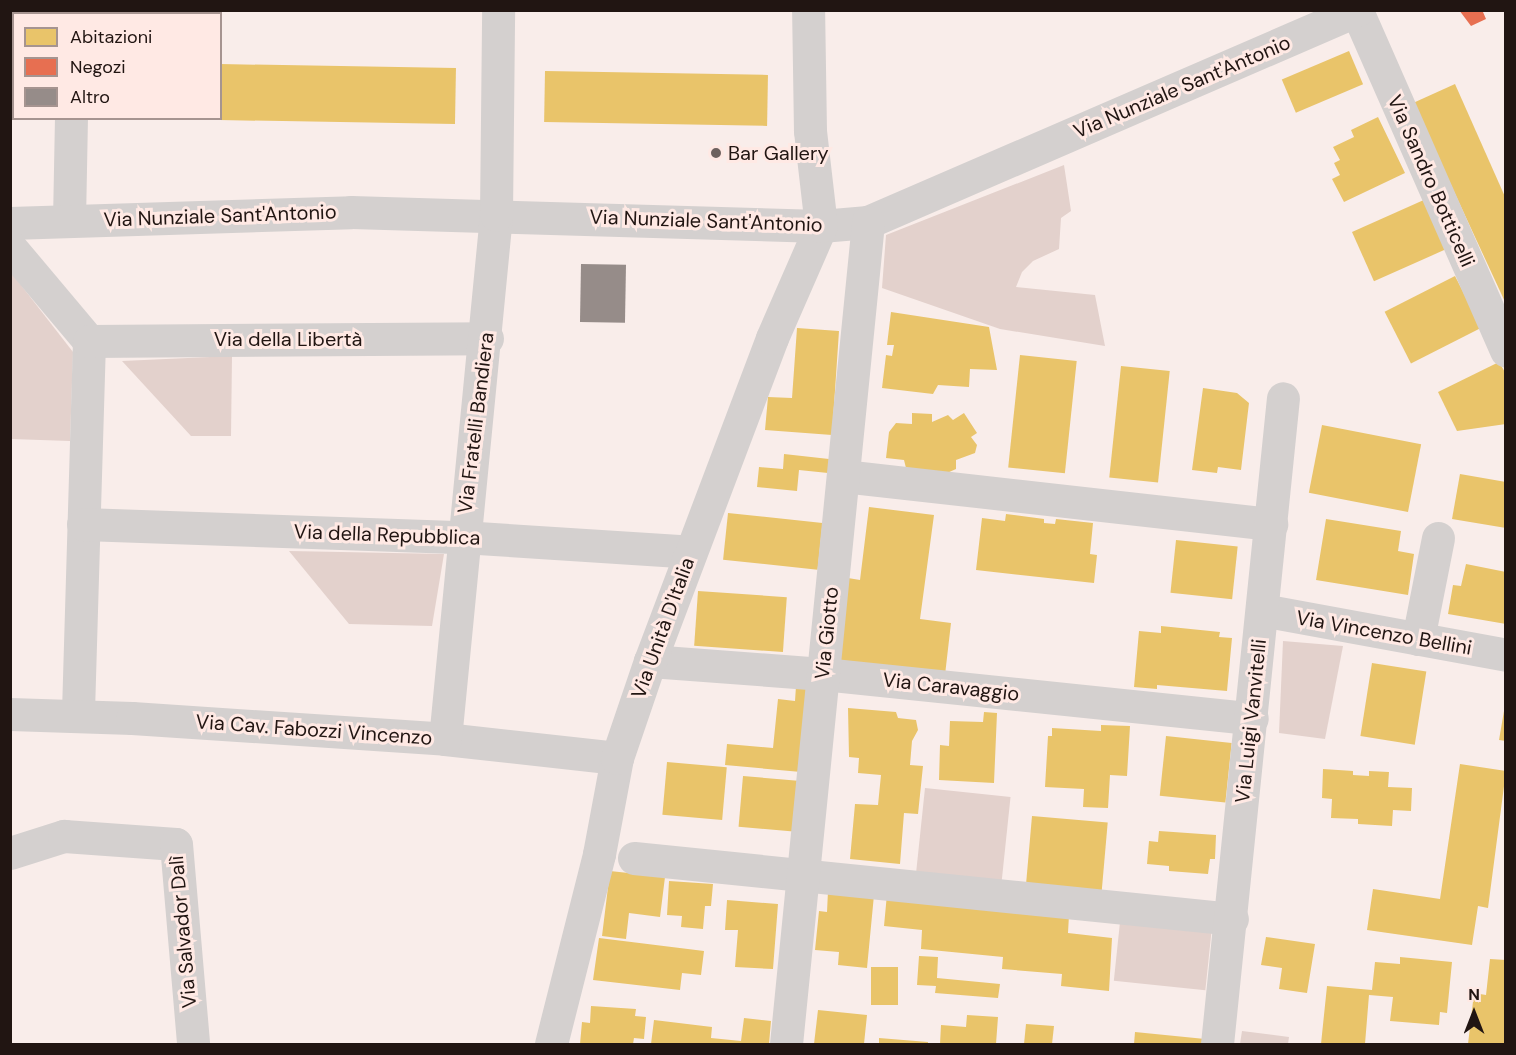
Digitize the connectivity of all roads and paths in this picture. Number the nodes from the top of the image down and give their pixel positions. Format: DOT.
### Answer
graph roads {
  1 [pos="498,10"];
  2 [pos="808,10"];
  3 [pos="1358,11"];
  4 [pos="71,120"];
  5 [pos="496,215"];
  6 [pos="69,221"];
  7 [pos="868,222"];
  8 [pos="10,223"];
  9 [pos="821,226"];
  10 [pos="10,247"];
  11 [pos="487,338"];
  12 [pos="89,341"];
  13 [pos="1506,351"];
  14 [pos="1283,398"];
  15 [pos="843,477"];
  16 [pos="84,524"];
  17 [pos="1271,524"];
  18 [pos="462,537"];
  19 [pos="1438,538"];
  20 [pos="691,552"];
  21 [pos="1262,610"];
  22 [pos="1418,639"];
  23 [pos="1506,655"];
  24 [pos="650,661"];
  25 [pos="823,674"];
  26 [pos="10,714"];
  27 [pos="78,715"];
  28 [pos="1252,718"];
  29 [pos="445,739"];
  30 [pos="617,758"];
  31 [pos="10,853"];
  32 [pos="634,858"];
  33 [pos="803,873"];
  34 [pos="1232,919"];
  35 [pos="193,1044"];
  36 [pos="550,1044"];
  37 [pos="786,1044"];
  38 [pos="1217,1044"];
  1 -- 5 [label="street, Via Fratelli Bandiera"];
  2 -- 9 [label="street"];
  3 -- 7 [label="street, Via Nunziale Sant'Antonio"];
  3 -- 13 [label="street, Via Sandro Botticelli"];
  4 -- 6 [label="street"];
  5 -- 6 [label="street, Via Nunziale Sant'Antonio"];
  5 -- 9 [label="street, Via Nunziale Sant'Antonio"];
  5 -- 11 [label="street, Via Fratelli Bandiera"];
  6 -- 8 [label="street, Via Nunziale Sant'Antonio"];
  7 -- 9 [label="street, Via Nunziale Sant'Antonio"];
  7 -- 15 [label="street, Via Giotto"];
  9 -- 20 [label="street, Via Unità D'Italia"];
  10 -- 12 [label="street"];
  11 -- 12 [label="street, Via della Libertà"];
  11 -- 18 [label="street, Via Fratelli Bandiera"];
  12 -- 16 [label="street"];
  14 -- 17 [label="street, Via Luigi Vanvitelli"];
  15 -- 17 [label="street"];
  15 -- 25 [label="street, Via Giotto"];
  16 -- 18 [label="street, Via della Repubblica"];
  16 -- 27 [label="street"];
  17 -- 21 [label="street, Via Luigi Vanvitelli"];
  18 -- 20 [label="street, Via della Repubblica"];
  18 -- 29 [label="street, Via Fratelli Bandiera"];
  19 -- 22 [label="street"];
  20 -- 24 [label="street, Via Unità D'Italia"];
  21 -- 22 [label="street, Via Vincenzo Bellini"];
  21 -- 28 [label="street, Via Luigi Vanvitelli"];
  22 -- 23 [label="street, Via Vincenzo Bellini"];
  24 -- 25 [label="street, Via Caravaggio"];
  24 -- 30 [label="street, Via Unità D'Italia"];
  25 -- 28 [label="street, Via Caravaggio"];
  25 -- 33 [label="street, Via Giotto"];
  26 -- 27 [label="street, Via Cav. Fabozzi Vincenzo"];
  27 -- 29 [label="street, Via Cav. Fabozzi Vincenzo"];
  28 -- 34 [label="street, Via Luigi Vanvitelli"];
  29 -- 30 [label="street, Via Cav. Fabozzi Vincenzo"];
  30 -- 36 [label="street, Via Unità D'Italia"];
  31 -- 35 [label="street, Via Salvador Dalì"];
  32 -- 33 [label="street"];
  33 -- 34 [label="street"];
  33 -- 37 [label="street, Via Giotto"];
  34 -- 38 [label="street, Via Luigi Vanvitelli"];
}
